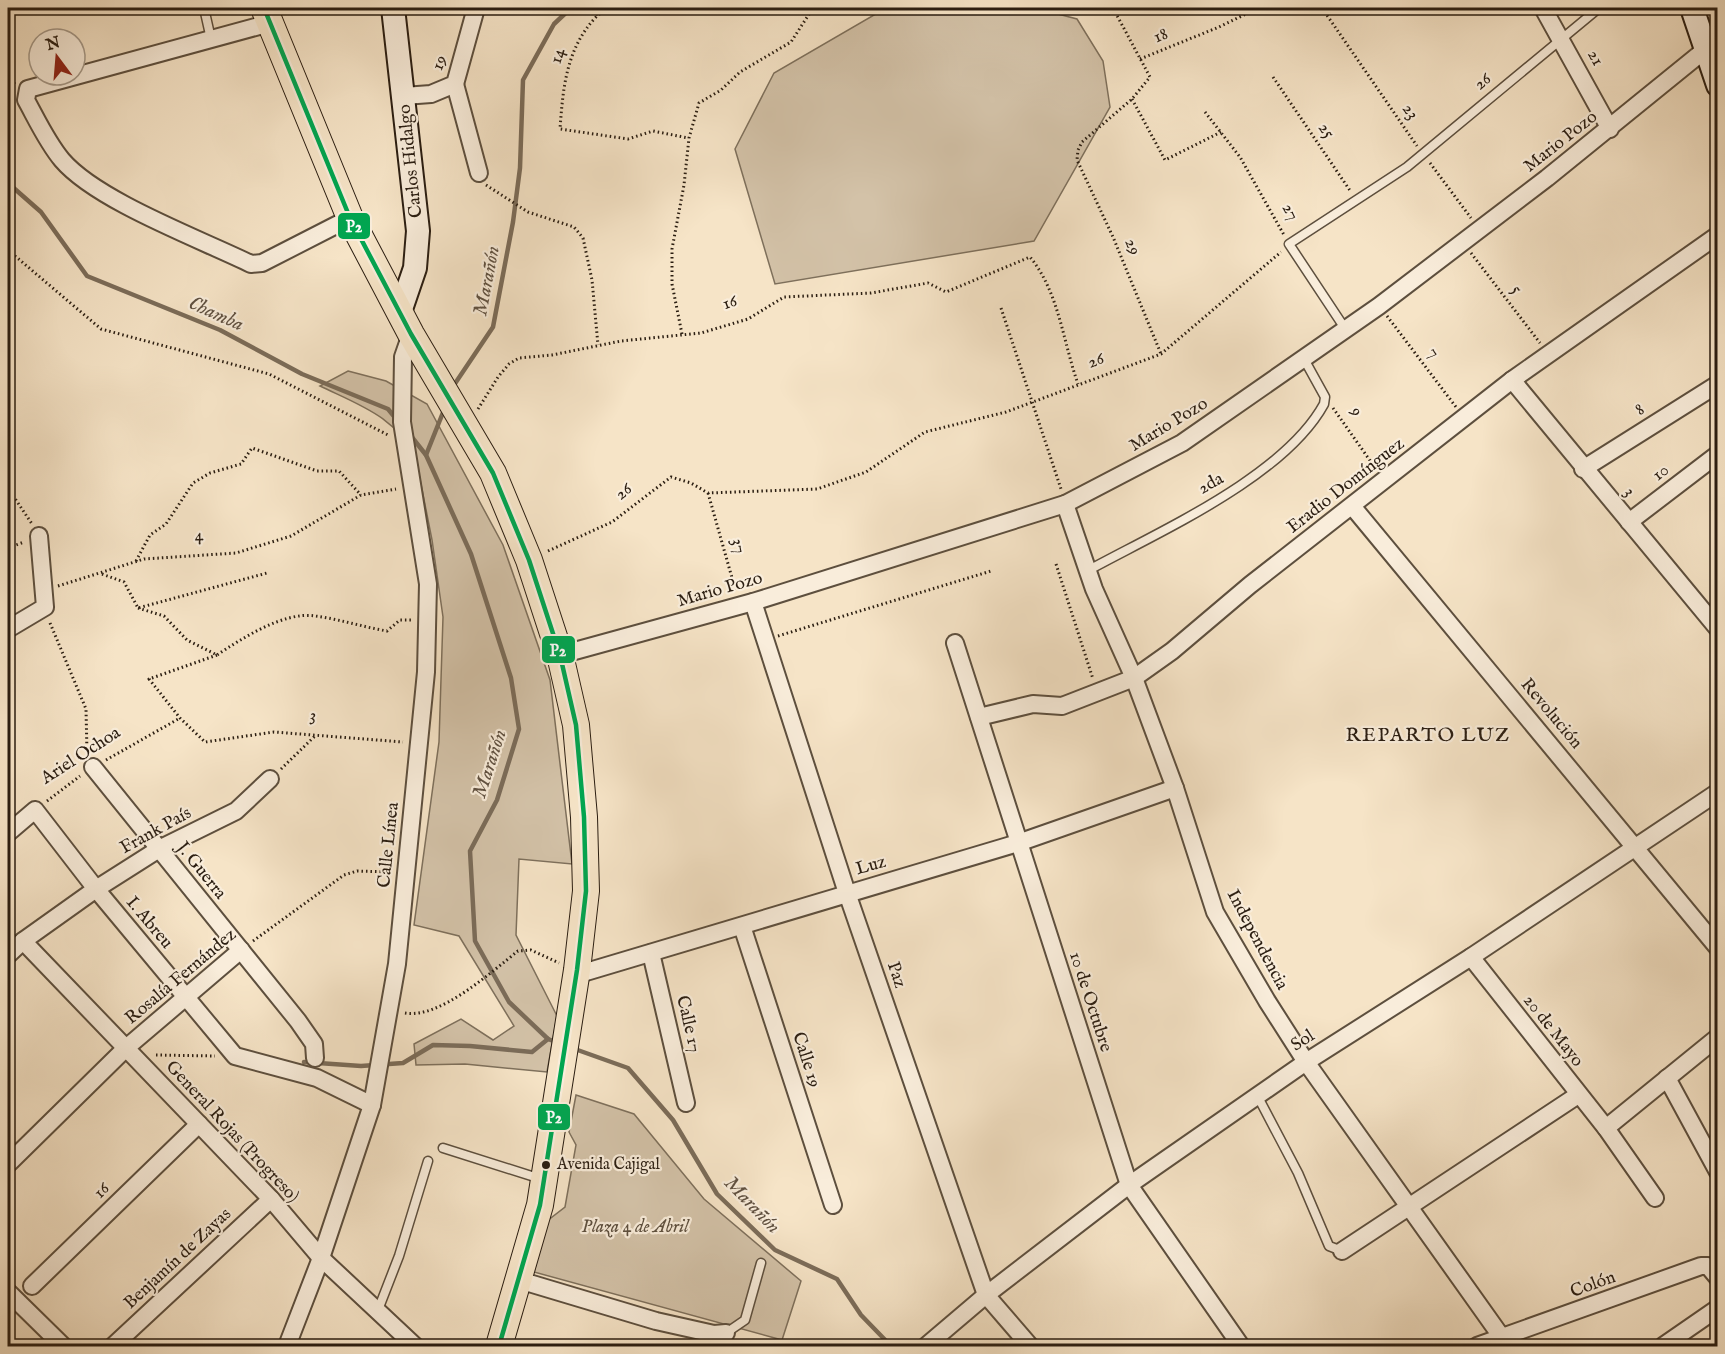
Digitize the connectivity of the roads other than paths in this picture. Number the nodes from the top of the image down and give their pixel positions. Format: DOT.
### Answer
graph roads {
  1 [pos="204,8"];
  2 [pos="393,8"];
  3 [pos="476,8"];
  4 [pos="1543,8"];
  5 [pos="1599,8"];
  6 [pos="1692,8"];
  7 [pos="267,15"];
  8 [pos="1561,37"];
  9 [pos="211,39"];
  10 [pos="1706,49"];
  11 [pos="455,84"];
  12 [pos="1718,85"];
  13 [pos="404,96"];
  14 [pos="1610,129"];
  15 [pos="479,173"];
  16 [pos="350,218"];
  17 [pos="1718,235"];
  18 [pos="1289,244"];
  19 [pos="405,323"];
  20 [pos="1346,330"];
  21 [pos="1304,360"];
  22 [pos="1512,380"];
  23 [pos="1718,384"];
  24 [pos="1325,397"];
  25 [pos="1718,454"];
  26 [pos="1582,469"];
  27 [pos="1065,504"];
  28 [pos="1352,506"];
  29 [pos="1629,522"];
  30 [pos="39,536"];
  31 [pos="1087,571"];
  32 [pos="746,604"];
  33 [pos="1716,623"];
  34 [pos="8,629"];
  35 [pos="955,643"];
  36 [pos="560,655"];
  37 [pos="1134,678"];
  38 [pos="978,717"];
  39 [pos="93,767"];
  40 [pos="270,779"];
  41 [pos="1175,788"];
  42 [pos="1718,792"];
  43 [pos="35,810"];
  44 [pos="8,833"];
  45 [pos="1018,843"];
  46 [pos="1636,847"];
  47 [pos="159,849"];
  48 [pos="96,889"];
  49 [pos="848,893"];
  50 [pos="742,926"];
  51 [pos="23,941"];
  52 [pos="1718,948"];
  53 [pos="241,950"];
  54 [pos="651,953"];
  55 [pos="8,955"];
  56 [pos="1471,957"];
  57 [pos="577,972"];
  58 [pos="185,997"];
  59 [pos="1718,1037"];
  60 [pos="130,1052"];
  61 [pos="315,1058"];
  62 [pos="1306,1062"];
  63 [pos="1667,1078"];
  64 [pos="1578,1095"];
  65 [pos="1257,1097"];
  66 [pos="686,1103"];
  67 [pos="372,1105"];
  68 [pos="200,1124"];
  69 [pos="1606,1128"];
  70 [pos="443,1148"];
  71 [pos="428,1161"];
  72 [pos="8,1164"];
  73 [pos="1718,1172"];
  74 [pos="545,1180"];
  75 [pos="1129,1185"];
  76 [pos="1655,1198"];
  77 [pos="271,1199"];
  78 [pos="833,1205"];
  79 [pos="1408,1206"];
  80 [pos="1342,1251"];
  81 [pos="321,1258"];
  82 [pos="761,1263"];
  83 [pos="1718,1278"];
  84 [pos="519,1280"];
  85 [pos="32,1286"];
  86 [pos="8,1292"];
  87 [pos="986,1295"];
  88 [pos="1718,1308"];
  89 [pos="378,1310"];
  90 [pos="726,1333"];
  91 [pos="1505,1342"];
  92 [pos="63,1347"];
  93 [pos="113,1347"];
  94 [pos="287,1347"];
  95 [pos="415,1347"];
  96 [pos="499,1347"];
  97 [pos="926,1347"];
  98 [pos="1030,1347"];
  99 [pos="1241,1347"];
  100 [pos="1477,1347"];
  101 [pos="1663,1347"];
  1 -- 9 [label="lane"];
  2 -- 13 [label="street, Carlos Hidalgo"];
  3 -- 11 [label="street, 19"];
  4 -- 8 [label="street, 21"];
  5 -- 8 [label="lane, 26"];
  6 -- 10 [label="street"];
  7 -- 9 [label="street"];
  7 -- 16 [label="main road"];
  8 -- 14 [label="street, 21"];
  8 -- 18 [label="lane, 26"];
  9 -- 16 [label="street"];
  10 -- 12 [label="street"];
  10 -- 14 [label="street, Mario Pozo"];
  11 -- 13 [label="street, 19"];
  11 -- 15 [label="street"];
  13 -- 19 [label="street, Carlos Hidalgo"];
  14 -- 20 [label="street, Mario Pozo"];
  16 -- 19 [label="main road"];
  17 -- 22 [label="street, Eradio Domínguez"];
  18 -- 20 [label="lane, 27"];
  19 -- 36 [label="main road"];
  19 -- 67 [label="street, Calle Línea"];
  20 -- 21 [label="street, Mario Pozo"];
  21 -- 24 [label="lane, 9"];
  21 -- 27 [label="street, Mario Pozo"];
  22 -- 26 [label="street, 3"];
  22 -- 28 [label="street, Eradio Domínguez"];
  23 -- 26 [label="street, 8"];
  24 -- 31 [label="lane, 2da"];
  25 -- 29 [label="street, 10"];
  26 -- 29 [label="street, 3"];
  27 -- 31 [label="street, Independencia"];
  27 -- 32 [label="street, Mario Pozo"];
  28 -- 37 [label="street, Eradio Domínguez"];
  28 -- 46 [label="street, Revolución"];
  29 -- 33 [label="street, 3"];
  30 -- 34 [label="street"];
  31 -- 37 [label="street, Independencia"];
  32 -- 36 [label="street, Mario Pozo"];
  32 -- 49 [label="street, Paz"];
  35 -- 38 [label="street, 10 de Octubre"];
  36 -- 57 [label="main road"];
  37 -- 38 [label="street, Eradio Domínguez"];
  37 -- 41 [label="street, Independencia"];
  38 -- 45 [label="street, 10 de Octubre"];
  39 -- 47 [label="street, J. Guerra"];
  40 -- 47 [label="street, Frank País"];
  41 -- 45 [label="street, Luz"];
  41 -- 62 [label="street, Independencia"];
  42 -- 46 [label="street, Sol"];
  43 -- 44 [label="street, Ariel Ochoa"];
  43 -- 48 [label="street, I. Abreu"];
  45 -- 49 [label="street, Luz"];
  45 -- 75 [label="street, 10 de Octubre"];
  46 -- 52 [label="street, Revolución"];
  46 -- 56 [label="street, Sol"];
  47 -- 48 [label="street, Frank País"];
  47 -- 53 [label="street, J. Guerra"];
  48 -- 51 [label="street, Frank País"];
  48 -- 58 [label="street, I. Abreu"];
  49 -- 50 [label="street, Luz"];
  49 -- 87 [label="street, Paz"];
  50 -- 54 [label="street, Luz"];
  50 -- 78 [label="street, Calle 19"];
  51 -- 55 [label="street, Frank País"];
  51 -- 60 [label="street, General Rojas (Progreso)"];
  53 -- 58 [label="street, Rosalía Fernández"];
  53 -- 61 [label="street, J. Guerra"];
  54 -- 57 [label="street, Luz"];
  54 -- 66 [label="street, Calle 17"];
  56 -- 62 [label="street, Sol"];
  56 -- 64 [label="street, 20 de Mayo"];
  57 -- 74 [label="main road"];
  58 -- 60 [label="street, Rosalía Fernández"];
  58 -- 67 [label="street, I. Abreu"];
  59 -- 63 [label="street"];
  60 -- 68 [label="street, General Rojas (Progreso)"];
  60 -- 72 [label="street, Rosalía Fernández"];
  62 -- 65 [label="street, Sol"];
  62 -- 79 [label="street, Independencia"];
  63 -- 69 [label="street"];
  63 -- 73 [label="street"];
  64 -- 69 [label="street, 20 de Mayo"];
  64 -- 79 [label="street"];
  65 -- 75 [label="street, Sol"];
  65 -- 80 [label="lane"];
  67 -- 81 [label="street, Calle Línea"];
  68 -- 77 [label="street, General Rojas (Progreso)"];
  68 -- 85 [label="street, 16"];
  69 -- 76 [label="street, 20 de Mayo"];
  70 -- 74 [label="lane"];
  71 -- 89 [label="lane"];
  74 -- 84 [label="main road"];
  75 -- 87 [label="street, Sol"];
  75 -- 99 [label="street, 10 de Octubre"];
  77 -- 81 [label="street, General Rojas (Progreso)"];
  77 -- 93 [label="street, Benjamín de Zayas"];
  79 -- 80 [label="street"];
  79 -- 91 [label="street, Independencia"];
  81 -- 89 [label="street, General Rojas (Progreso)"];
  81 -- 94 [label="street, Calle Línea"];
  82 -- 90 [label="lane"];
  83 -- 91 [label="street, Colón"];
  84 -- 90 [label="street"];
  84 -- 96 [label="main road"];
  86 -- 92 [label="street"];
  87 -- 97 [label="street, Sol"];
  87 -- 98 [label="street, Paz"];
  88 -- 101 [label="street"];
  89 -- 95 [label="street, General Rojas (Progreso)"];
  91 -- 100 [label="street, Colón"];
}
